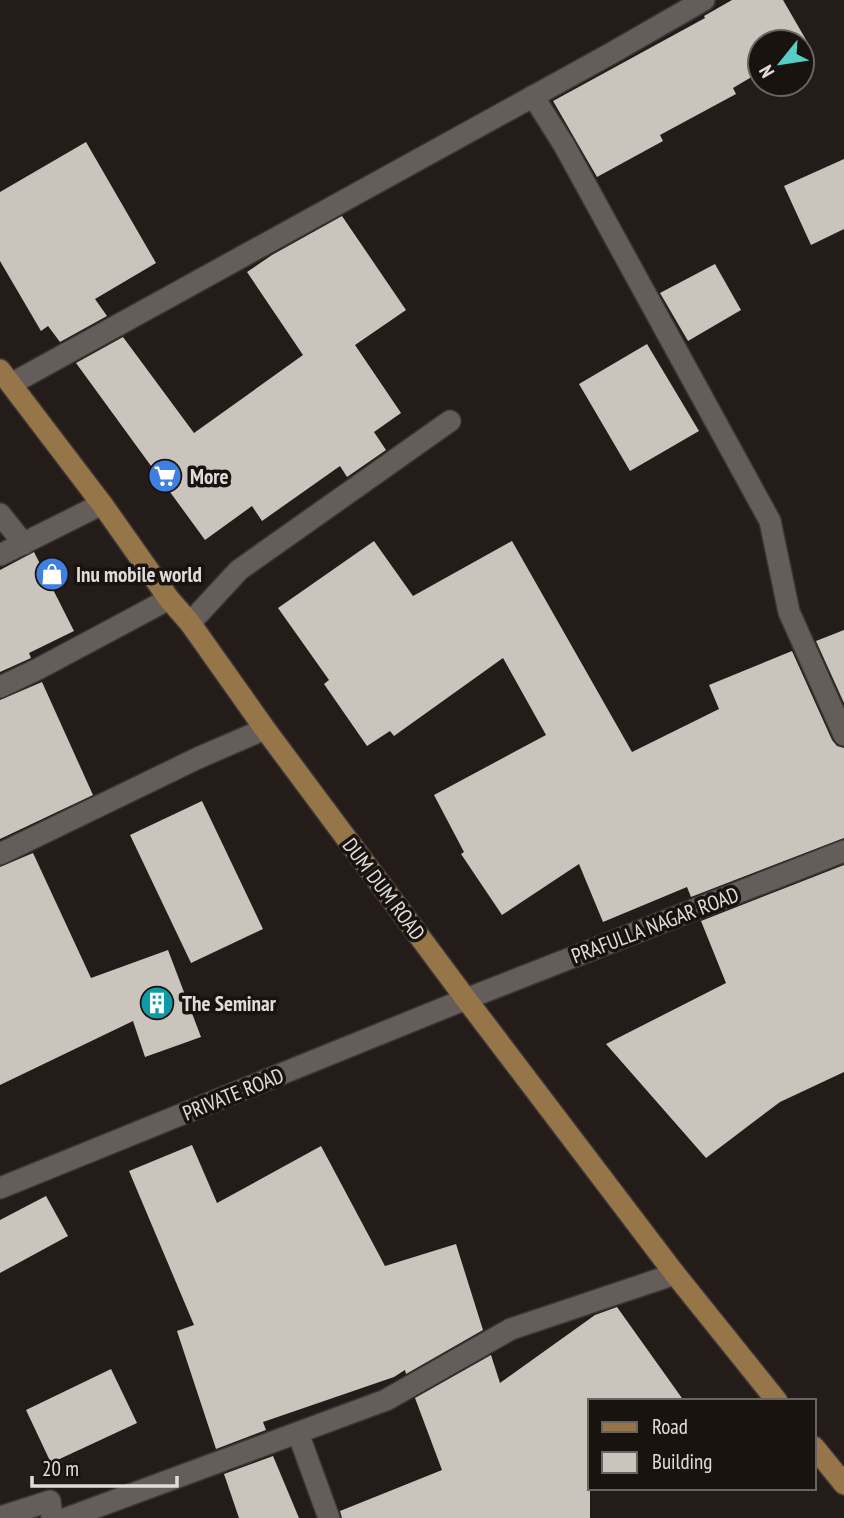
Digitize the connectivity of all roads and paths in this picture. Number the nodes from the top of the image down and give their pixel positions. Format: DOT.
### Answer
graph roads {
  1 [pos="704,0"];
  2 [pos="533,96"];
  3 [pos="6,377"];
  4 [pos="450,421"];
  5 [pos="102,504"];
  6 [pos="0,514"];
  7 [pos="24,544"];
  8 [pos="0,555"];
  9 [pos="169,599"];
  10 [pos="190,623"];
  11 [pos="0,687"];
  12 [pos="265,729"];
  13 [pos="844,735"];
  14 [pos="844,851"];
  15 [pos="0,854"];
  16 [pos="466,999"];
  17 [pos="0,1188"];
  18 [pos="675,1273"];
  19 [pos="775,1399"];
  20 [pos="298,1433"];
  21 [pos="816,1449"];
  22 [pos="844,1484"];
  23 [pos="0,1517"];
  24 [pos="52,1518"];
  25 [pos="67,1518"];
  26 [pos="329,1518"];
  1 -- 2 [label="street"];
  2 -- 3 [label="street"];
  2 -- 13 [label="street"];
  3 -- 5 [label="main road, DUM DUM ROAD"];
  4 -- 10 [label="street"];
  5 -- 7 [label="street"];
  5 -- 9 [label="main road, DUM DUM ROAD"];
  6 -- 7 [label="street"];
  7 -- 8 [label="street"];
  9 -- 10 [label="main road, DUM DUM ROAD"];
  9 -- 11 [label="street"];
  10 -- 12 [label="main road, DUM DUM ROAD"];
  12 -- 15 [label="street"];
  12 -- 16 [label="main road, DUM DUM ROAD"];
  14 -- 16 [label="street, PRAFULLA NAGAR ROAD"];
  16 -- 17 [label="street, PRIVATE ROAD"];
  16 -- 18 [label="main road, DUM DUM ROAD"];
  18 -- 19 [label="main road, DUM DUM ROAD"];
  18 -- 20 [label="street"];
  20 -- 25 [label="street"];
  20 -- 26 [label="street"];
  21 -- 22 [label="main road"];
  23 -- 24 [label="street"];
}
